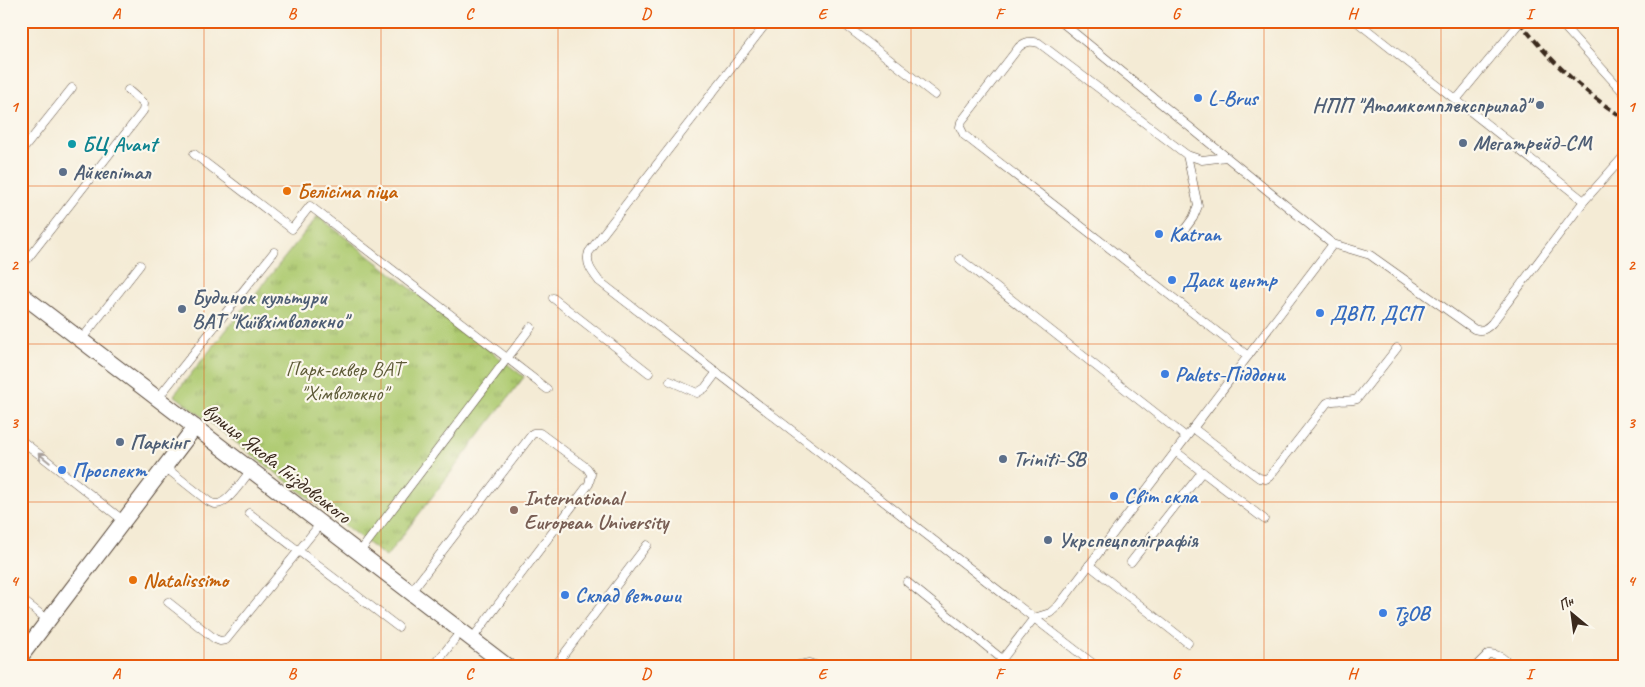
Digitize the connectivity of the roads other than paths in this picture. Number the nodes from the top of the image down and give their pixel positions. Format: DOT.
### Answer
graph roads {
  1 [pos="768,21"];
  2 [pos="840,21"];
  3 [pos="1060,21"];
  4 [pos="1356,21"];
  5 [pos="1521,21"];
  6 [pos="1559,21"];
  7 [pos="72,88"];
  8 [pos="128,90"];
  9 [pos="1624,93"];
  10 [pos="935,95"];
  11 [pos="1456,100"];
  12 [pos="21,152"];
  13 [pos="194,154"];
  14 [pos="1187,155"];
  15 [pos="1624,156"];
  16 [pos="1226,157"];
  17 [pos="1584,201"];
  18 [pos="1182,233"];
  19 [pos="1333,244"];
  20 [pos="274,252"];
  21 [pos="960,259"];
  22 [pos="140,265"];
  23 [pos="21,267"];
  24 [pos="21,294"];
  25 [pos="553,298"];
  26 [pos="531,327"];
  27 [pos="80,340"];
  28 [pos="1397,348"];
  29 [pos="1248,356"];
  30 [pos="507,358"];
  31 [pos="717,372"];
  32 [pos="649,373"];
  33 [pos="670,381"];
  34 [pos="548,389"];
  35 [pos="158,398"];
  36 [pos="195,427"];
  37 [pos="1193,428"];
  38 [pos="1186,438"];
  39 [pos="21,440"];
  40 [pos="1175,451"];
  41 [pos="165,467"];
  42 [pos="251,470"];
  43 [pos="1202,472"];
  44 [pos="250,514"];
  45 [pos="1264,519"];
  46 [pos="124,521"];
  47 [pos="321,523"];
  48 [pos="647,545"];
  49 [pos="298,551"];
  50 [pos="359,553"];
  51 [pos="1131,562"];
  52 [pos="1089,566"];
  53 [pos="907,582"];
  54 [pos="411,592"];
  55 [pos="21,599"];
  56 [pos="168,602"];
  57 [pos="1034,618"];
  58 [pos="48,620"];
  59 [pos="398,627"];
  60 [pos="466,635"];
  61 [pos="1188,642"];
  62 [pos="21,656"];
  63 [pos="999,663"];
  64 [pos="434,666"];
  65 [pos="507,666"];
  66 [pos="555,666"];
  67 [pos="794,666"];
  68 [pos="818,666"];
  69 [pos="1096,666"];
  70 [pos="1476,666"];
  71 [pos="1512,666"];
  1 -- 31 [label="lane"];
  2 -- 10 [label="lane"];
  3 -- 16 [label="lane"];
  4 -- 11 [label="lane"];
  5 -- 11 [label="lane"];
  6 -- 9 [label="lane"];
  7 -- 12 [label="lane"];
  8 -- 23 [label="lane"];
  11 -- 17 [label="lane"];
  13 -- 30 [label="lane"];
  14 -- 16 [label="lane"];
  14 -- 18 [label="lane"];
  14 -- 29 [label="lane"];
  15 -- 17 [label="lane"];
  16 -- 19 [label="lane"];
  17 -- 19 [label="lane"];
  19 -- 29 [label="lane"];
  20 -- 35 [label="lane"];
  21 -- 38 [label="lane"];
  22 -- 27 [label="lane"];
  24 -- 27 [label="street, вулиця Якова Гніздовського"];
  25 -- 32 [label="lane"];
  26 -- 30 [label="lane"];
  27 -- 35 [label="street, вулиця Якова Гніздовського"];
  28 -- 37 [label="lane"];
  29 -- 37 [label="lane"];
  30 -- 34 [label="lane"];
  30 -- 50 [label="lane"];
  31 -- 33 [label="lane"];
  31 -- 57 [label="lane"];
  35 -- 36 [label="street, вулиця Якова Гніздовського"];
  36 -- 41 [label="street"];
  36 -- 42 [label="street, вулиця Якова Гніздовського"];
  37 -- 38 [label="lane"];
  38 -- 40 [label="lane"];
  46 -- 39 [label="lane, one-way"];
  40 -- 43 [label="lane"];
  40 -- 52 [label="lane"];
  41 -- 42 [label="lane"];
  41 -- 46 [label="street"];
  42 -- 47 [label="street, вулиця Якова Гніздовського"];
  43 -- 45 [label="lane"];
  43 -- 51 [label="lane"];
  44 -- 49 [label="lane"];
  46 -- 58 [label="street"];
  47 -- 49 [label="lane"];
  47 -- 50 [label="street, вулиця Якова Гніздовського"];
  48 -- 66 [label="lane"];
  49 -- 56 [label="lane"];
  49 -- 59 [label="lane"];
  50 -- 54 [label="street, вулиця Якова Гніздовського"];
  52 -- 57 [label="lane"];
  52 -- 61 [label="lane"];
  53 -- 63 [label="lane"];
  54 -- 60 [label="street, вулиця Якова Гніздовського"];
  54 -- 60 [label="lane"];
  55 -- 58 [label="lane"];
  57 -- 63 [label="lane"];
  57 -- 69 [label="lane"];
  58 -- 62 [label="street"];
  60 -- 64 [label="lane"];
  60 -- 65 [label="street, вулиця Якова Гніздовського"];
  67 -- 68 [label="lane"];
  70 -- 71 [label="lane"];
}
